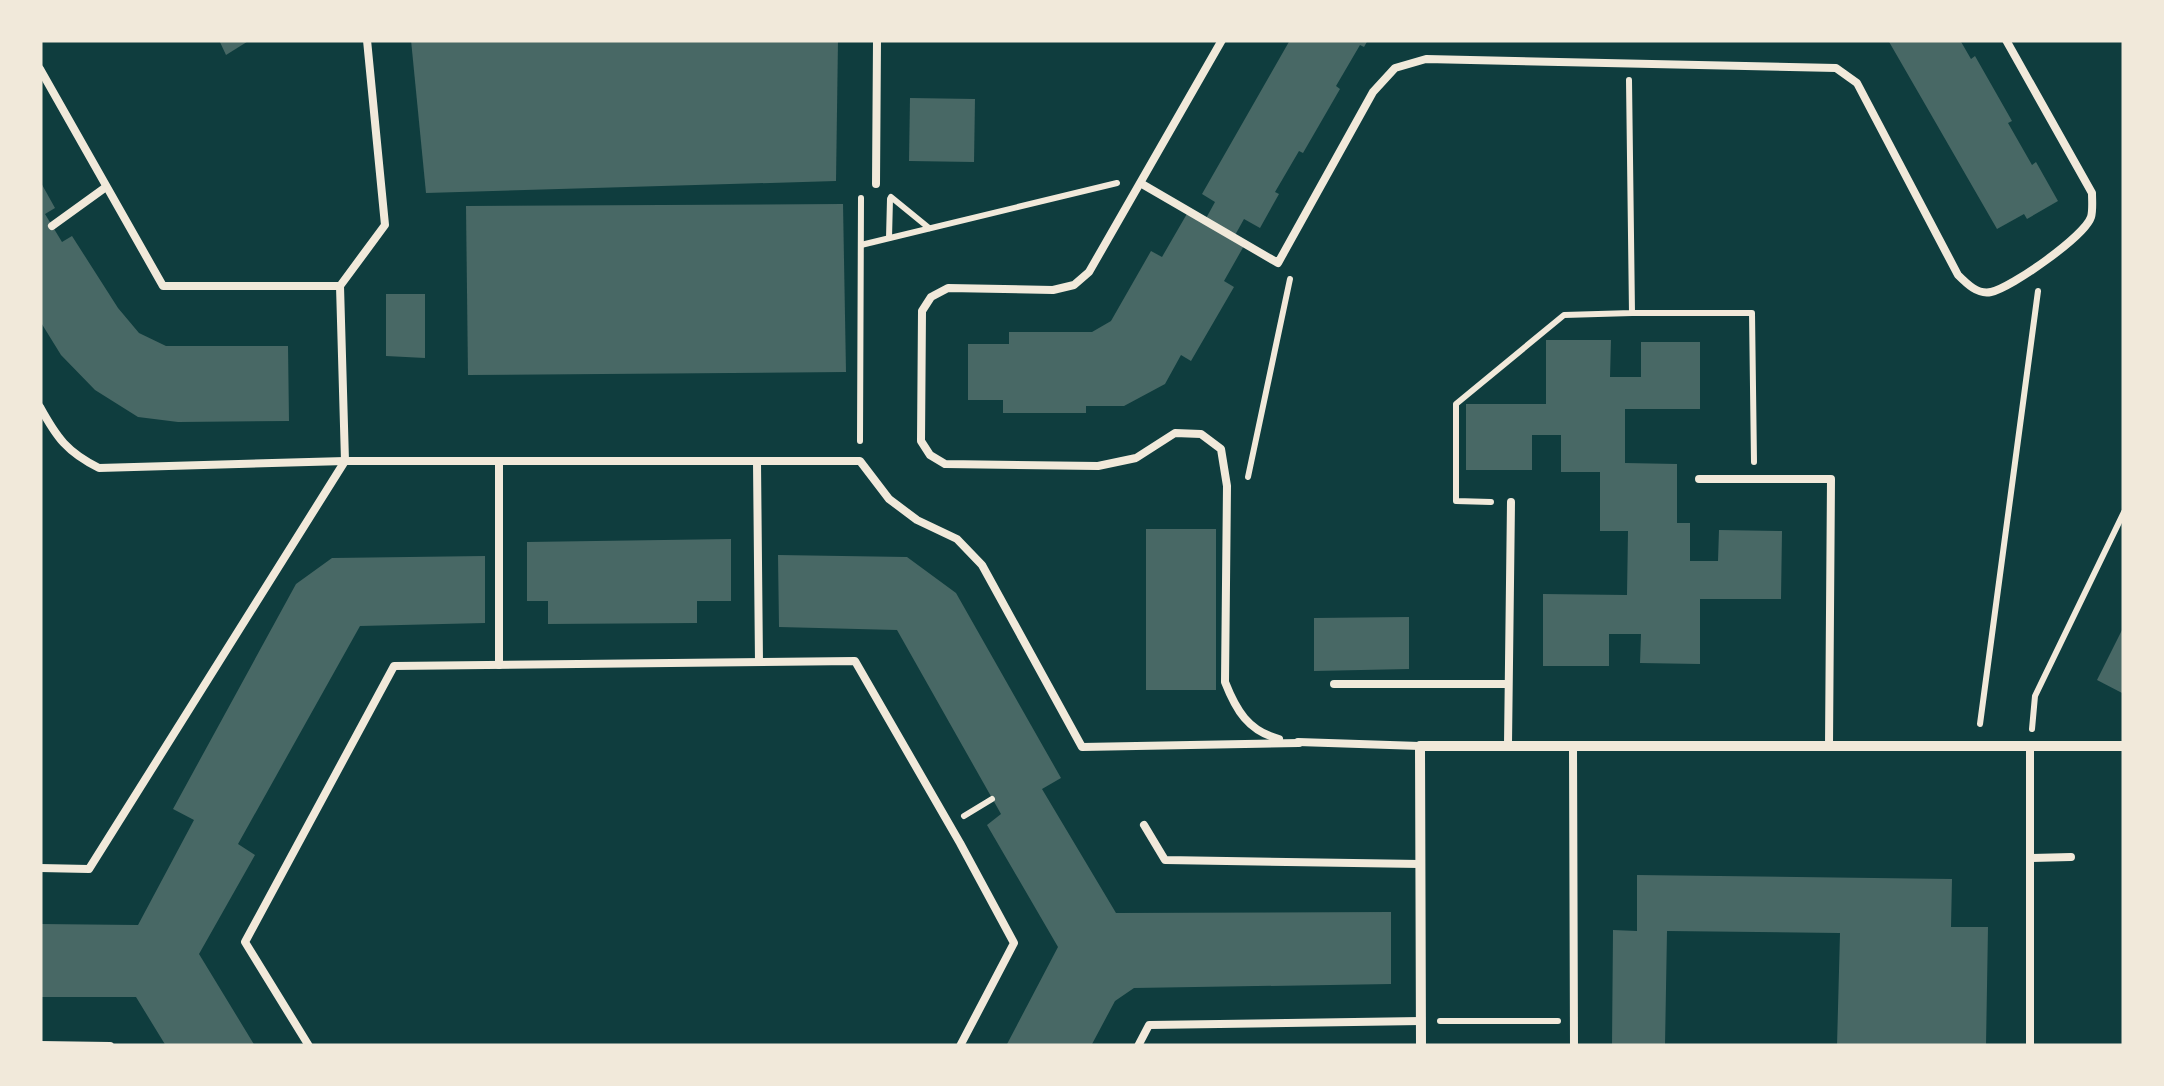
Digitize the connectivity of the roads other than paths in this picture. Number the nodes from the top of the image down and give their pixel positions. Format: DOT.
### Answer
graph roads {
  1 [pos="367,40"];
  2 [pos="877,40"];
  3 [pos="1222,40"];
  4 [pos="2006,40"];
  5 [pos="40,69"];
  6 [pos="876,184"];
  7 [pos="1142,184"];
  8 [pos="106,187"];
  9 [pos="52,226"];
  10 [pos="340,286"];
  11 [pos="40,407"];
  12 [pos="344,460"];
  13 [pos="500,461"];
  14 [pos="757,462"];
  15 [pos="1699,479"];
  16 [pos="1511,502"];
  17 [pos="759,662"];
  18 [pos="500,665"];
  19 [pos="1334,684"];
  20 [pos="1508,684"];
  21 [pos="1298,742"];
  22 [pos="1508,744"];
  23 [pos="1829,745"];
  24 [pos="2030,745"];
  25 [pos="1420,746"];
  26 [pos="1574,746"];
  27 [pos="2124,746"];
  28 [pos="1144,825"];
  29 [pos="2030,858"];
  30 [pos="2071,858"];
  31 [pos="1420,864"];
  32 [pos="40,868"];
  33 [pos="1421,1021"];
  34 [pos="40,1045"];
  35 [pos="110,1046"];
  36 [pos="309,1046"];
  37 [pos="960,1046"];
  38 [pos="1138,1046"];
  39 [pos="1421,1046"];
  40 [pos="1574,1046"];
  41 [pos="2030,1046"];
  1 -- 10 [label="lane"];
  2 -- 6 [label="lane"];
  3 -- 7 [label="lane"];
  4 -- 7 [label="lane"];
  5 -- 8 [label="lane"];
  7 -- 21 [label="lane"];
  8 -- 9 [label="lane"];
  8 -- 10 [label="lane"];
  10 -- 12 [label="lane"];
  11 -- 12 [label="lane"];
  12 -- 13 [label="lane"];
  12 -- 32 [label="lane"];
  13 -- 14 [label="lane"];
  13 -- 18 [label="lane"];
  14 -- 17 [label="lane"];
  14 -- 21 [label="lane"];
  15 -- 23 [label="lane"];
  16 -- 20 [label="lane"];
  17 -- 18 [label="lane"];
  17 -- 37 [label="lane"];
  18 -- 36 [label="lane"];
  19 -- 20 [label="lane"];
  20 -- 22 [label="lane"];
  21 -- 25 [label="lane"];
  22 -- 25 [label="street"];
  22 -- 26 [label="street"];
  23 -- 24 [label="street"];
  23 -- 26 [label="street"];
  24 -- 27 [label="street"];
  24 -- 29 [label="lane"];
  25 -- 31 [label="street"];
  26 -- 40 [label="lane"];
  28 -- 31 [label="lane"];
  29 -- 30 [label="lane"];
  29 -- 41 [label="lane"];
  31 -- 33 [label="street"];
  33 -- 38 [label="lane"];
  33 -- 39 [label="street"];
  34 -- 35 [label="lane"];
}
